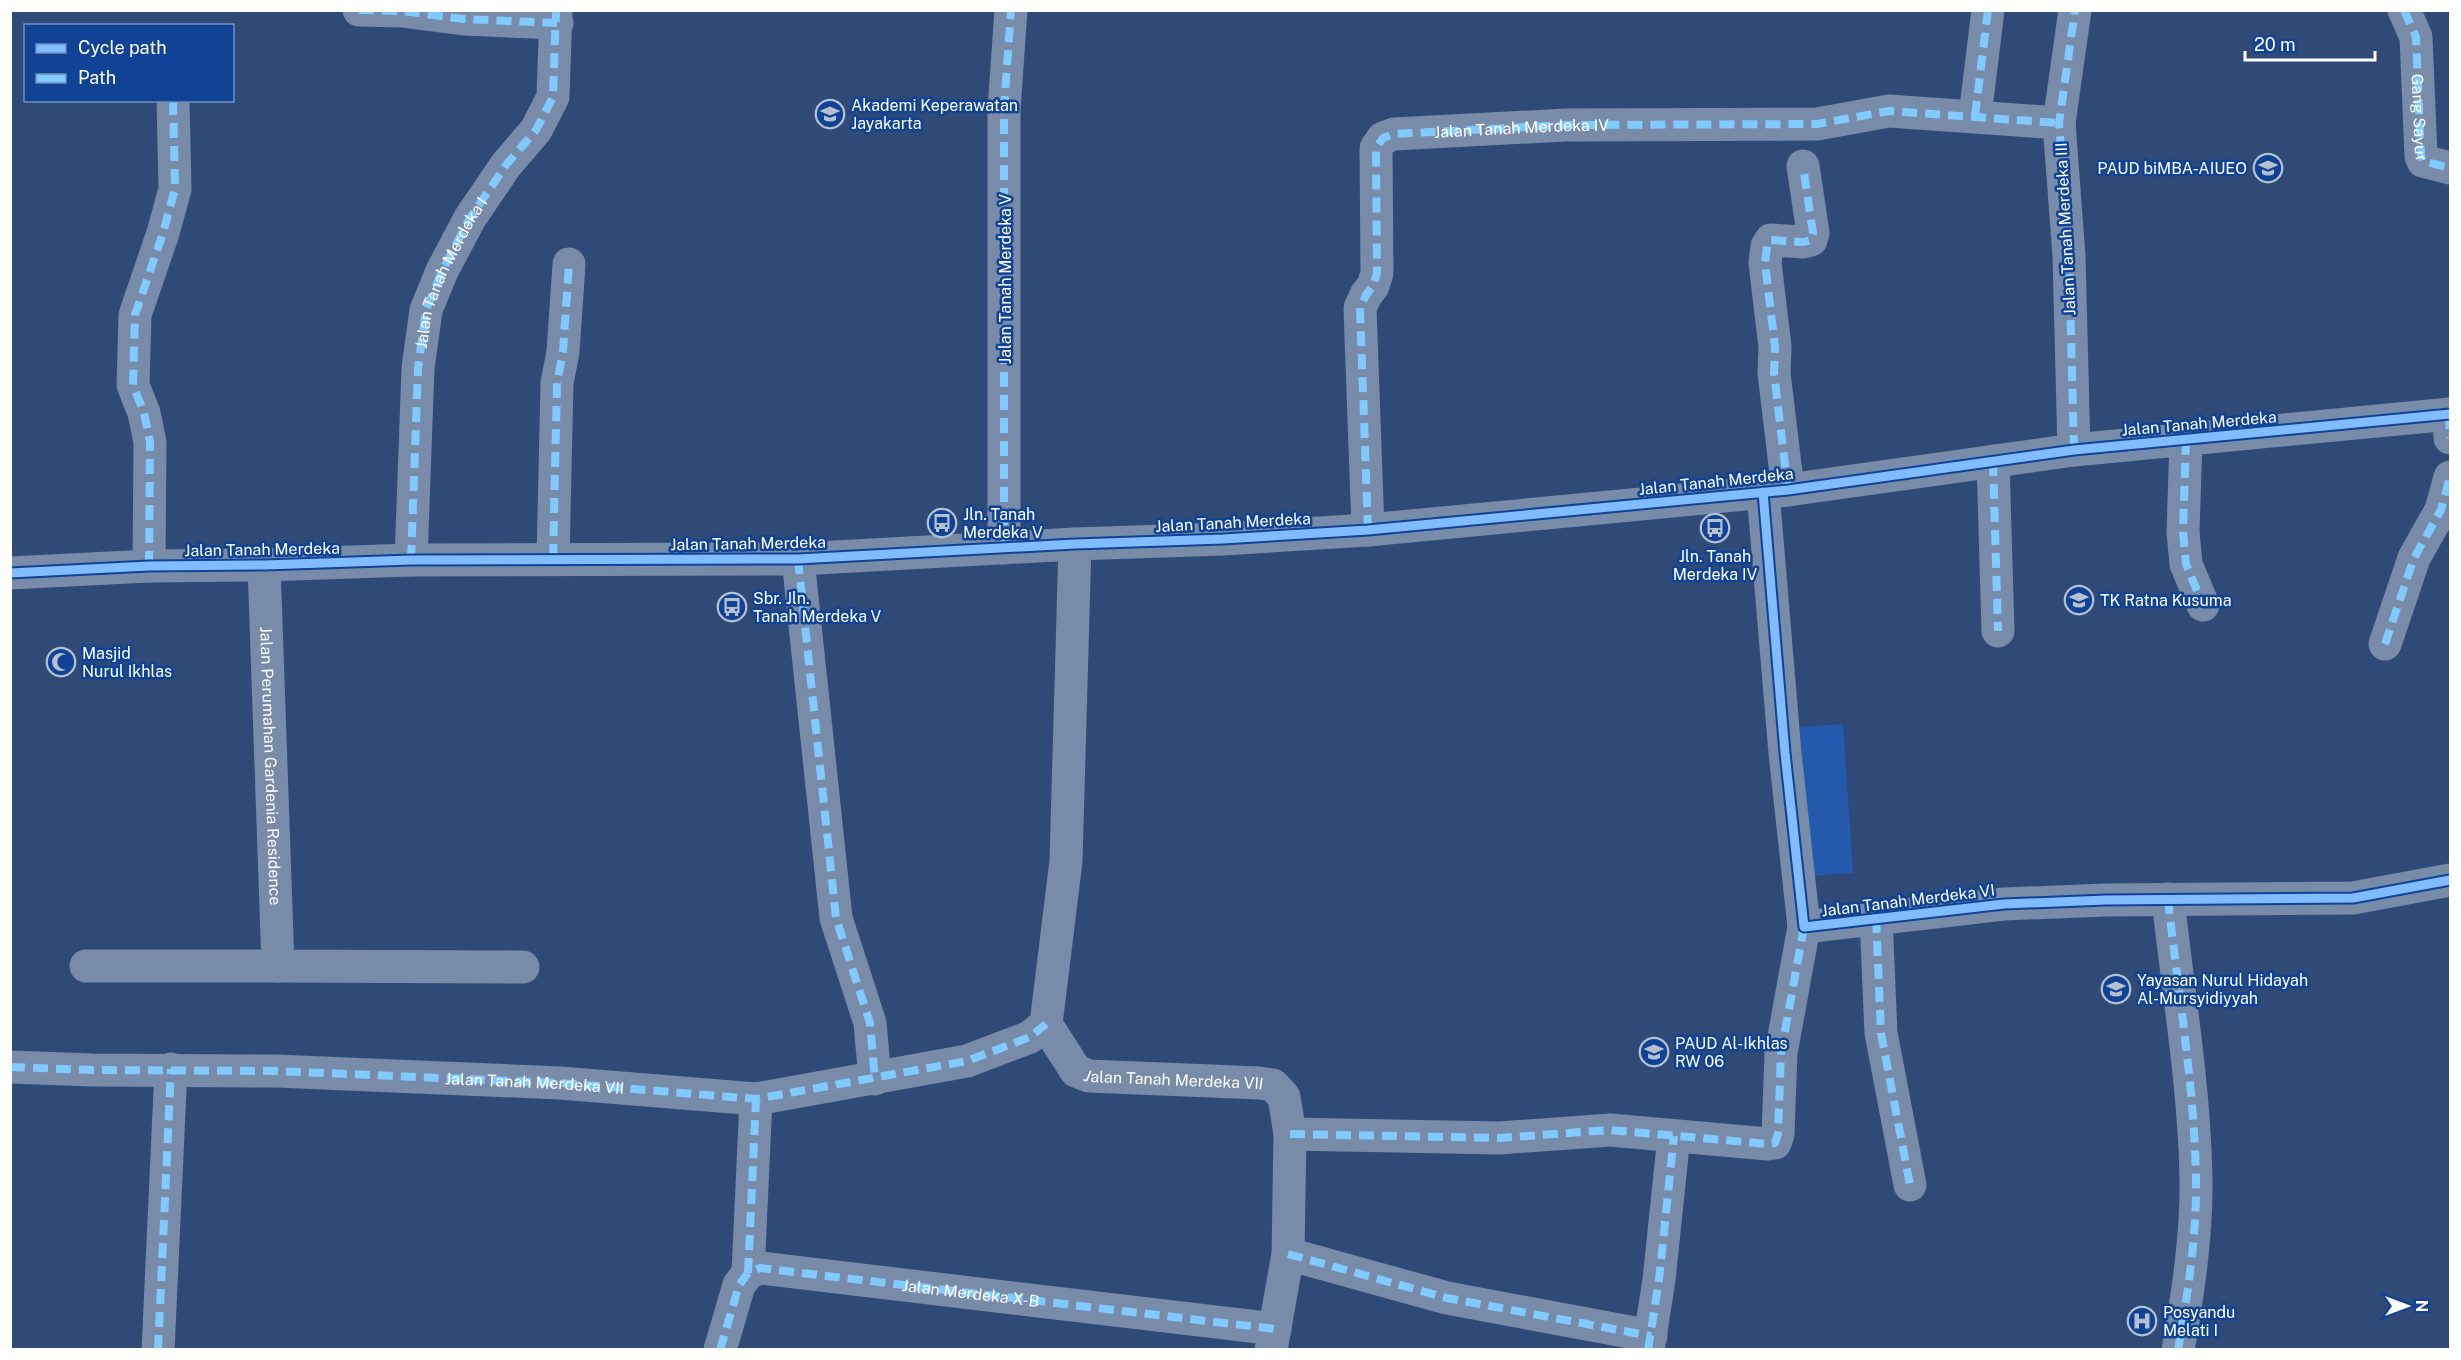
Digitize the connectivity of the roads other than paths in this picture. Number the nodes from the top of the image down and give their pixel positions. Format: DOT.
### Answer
graph roads {
  1 [pos="359,10"];
  2 [pos="1011,10"];
  3 [pos="1988,10"];
  4 [pos="2075,10"];
  5 [pos="2404,10"];
  6 [pos="557,17"];
  7 [pos="173,102"];
  8 [pos="1975,116"];
  9 [pos="2059,123"];
  10 [pos="1803,166"];
  11 [pos="2451,168"];
  12 [pos="569,264"];
  13 [pos="2450,422"];
  14 [pos="2186,440"];
  15 [pos="2074,450"];
  16 [pos="1993,461"];
  17 [pos="2451,477"];
  18 [pos="1776,491"];
  19 [pos="1368,530"];
  20 [pos="1075,544"];
  21 [pos="1004,549"];
  22 [pos="553,559"];
  23 [pos="798,559"];
  24 [pos="411,560"];
  25 [pos="264,565"];
  26 [pos="149,566"];
  27 [pos="10,573"];
  28 [pos="2203,605"];
  29 [pos="1998,631"];
  30 [pos="2385,644"];
  31 [pos="2451,880"];
  32 [pos="2168,899"];
  33 [pos="1876,918"];
  34 [pos="1804,927"];
  35 [pos="86,966"];
  36 [pos="278,966"];
  37 [pos="523,967"];
  38 [pos="1046,1024"];
  39 [pos="10,1067"];
  40 [pos="171,1069"];
  41 [pos="875,1078"];
  42 [pos="756,1099"];
  43 [pos="1290,1134"];
  44 [pos="1674,1136"];
  45 [pos="1910,1185"];
  46 [pos="1288,1254"];
  47 [pos="748,1273"];
  48 [pos="1273,1339"];
  49 [pos="1650,1343"];
  50 [pos="158,1350"];
  51 [pos="720,1350"];
  52 [pos="2178,1350"];
  1 -- 6 [label="street"];
  2 -- 21 [label="street, Jalan Tanah Merdeka V"];
  3 -- 8 [label="street"];
  4 -- 9 [label="street, Jalan Tanah Merdeka III"];
  5 -- 11 [label="street, Gang Sayur"];
  6 -- 24 [label="street, Jalan Tanah Merdeka I"];
  7 -- 26 [label="street"];
  8 -- 9 [label="street, Jalan Tanah Merdeka IV"];
  8 -- 19 [label="street, Jalan Tanah Merdeka IV"];
  9 -- 15 [label="street, Jalan Tanah Merdeka III"];
  10 -- 18 [label="street, Jalan Tanah Merdeka VI"];
  12 -- 22 [label="street"];
  13 -- 14 [label="street, Jalan Tanah Merdeka"];
  14 -- 15 [label="street, Jalan Tanah Merdeka"];
  14 -- 28 [label="street"];
  15 -- 16 [label="street, Jalan Tanah Merdeka"];
  16 -- 18 [label="street, Jalan Tanah Merdeka"];
  16 -- 29 [label="street"];
  17 -- 30 [label="street"];
  18 -- 19 [label="street, Jalan Tanah Merdeka"];
  18 -- 34 [label="street, Jalan Tanah Merdeka VI"];
  19 -- 20 [label="street, Jalan Tanah Merdeka"];
  20 -- 21 [label="street, Jalan Tanah Merdeka"];
  20 -- 38 [label="street"];
  21 -- 23 [label="street, Jalan Tanah Merdeka"];
  22 -- 23 [label="street, Jalan Tanah Merdeka"];
  22 -- 24 [label="street, Jalan Tanah Merdeka"];
  23 -- 41 [label="street"];
  24 -- 25 [label="street, Jalan Tanah Merdeka"];
  25 -- 26 [label="street, Jalan Tanah Merdeka"];
  25 -- 36 [label="street, Jalan Perumahan Gardenia Residence"];
  26 -- 27 [label="street, Jalan Tanah Merdeka"];
  31 -- 32 [label="street, Jalan Tanah Merdeka VI"];
  32 -- 33 [label="street, Jalan Tanah Merdeka VI"];
  32 -- 52 [label="street"];
  33 -- 34 [label="street, Jalan Tanah Merdeka VI"];
  33 -- 45 [label="street"];
  34 -- 44 [label="street"];
  35 -- 36 [label="street"];
  36 -- 37 [label="street"];
  38 -- 41 [label="street, Jalan Tanah Merdeka VII"];
  38 -- 43 [label="street, Jalan Tanah Merdeka VII"];
  39 -- 40 [label="street, Jalan Tanah Merdeka VII"];
  40 -- 42 [label="street, Jalan Tanah Merdeka VII"];
  40 -- 50 [label="street"];
  41 -- 42 [label="street, Jalan Tanah Merdeka VII"];
  42 -- 47 [label="street"];
  43 -- 44 [label="street"];
  43 -- 46 [label="street, Jalan Tanah Merdeka VII"];
  44 -- 49 [label="street"];
  46 -- 48 [label="street, Jalan Tanah Merdeka VII"];
  46 -- 49 [label="street"];
  47 -- 48 [label="street, Jalan Merdeka X-B"];
  47 -- 51 [label="street"];
}
